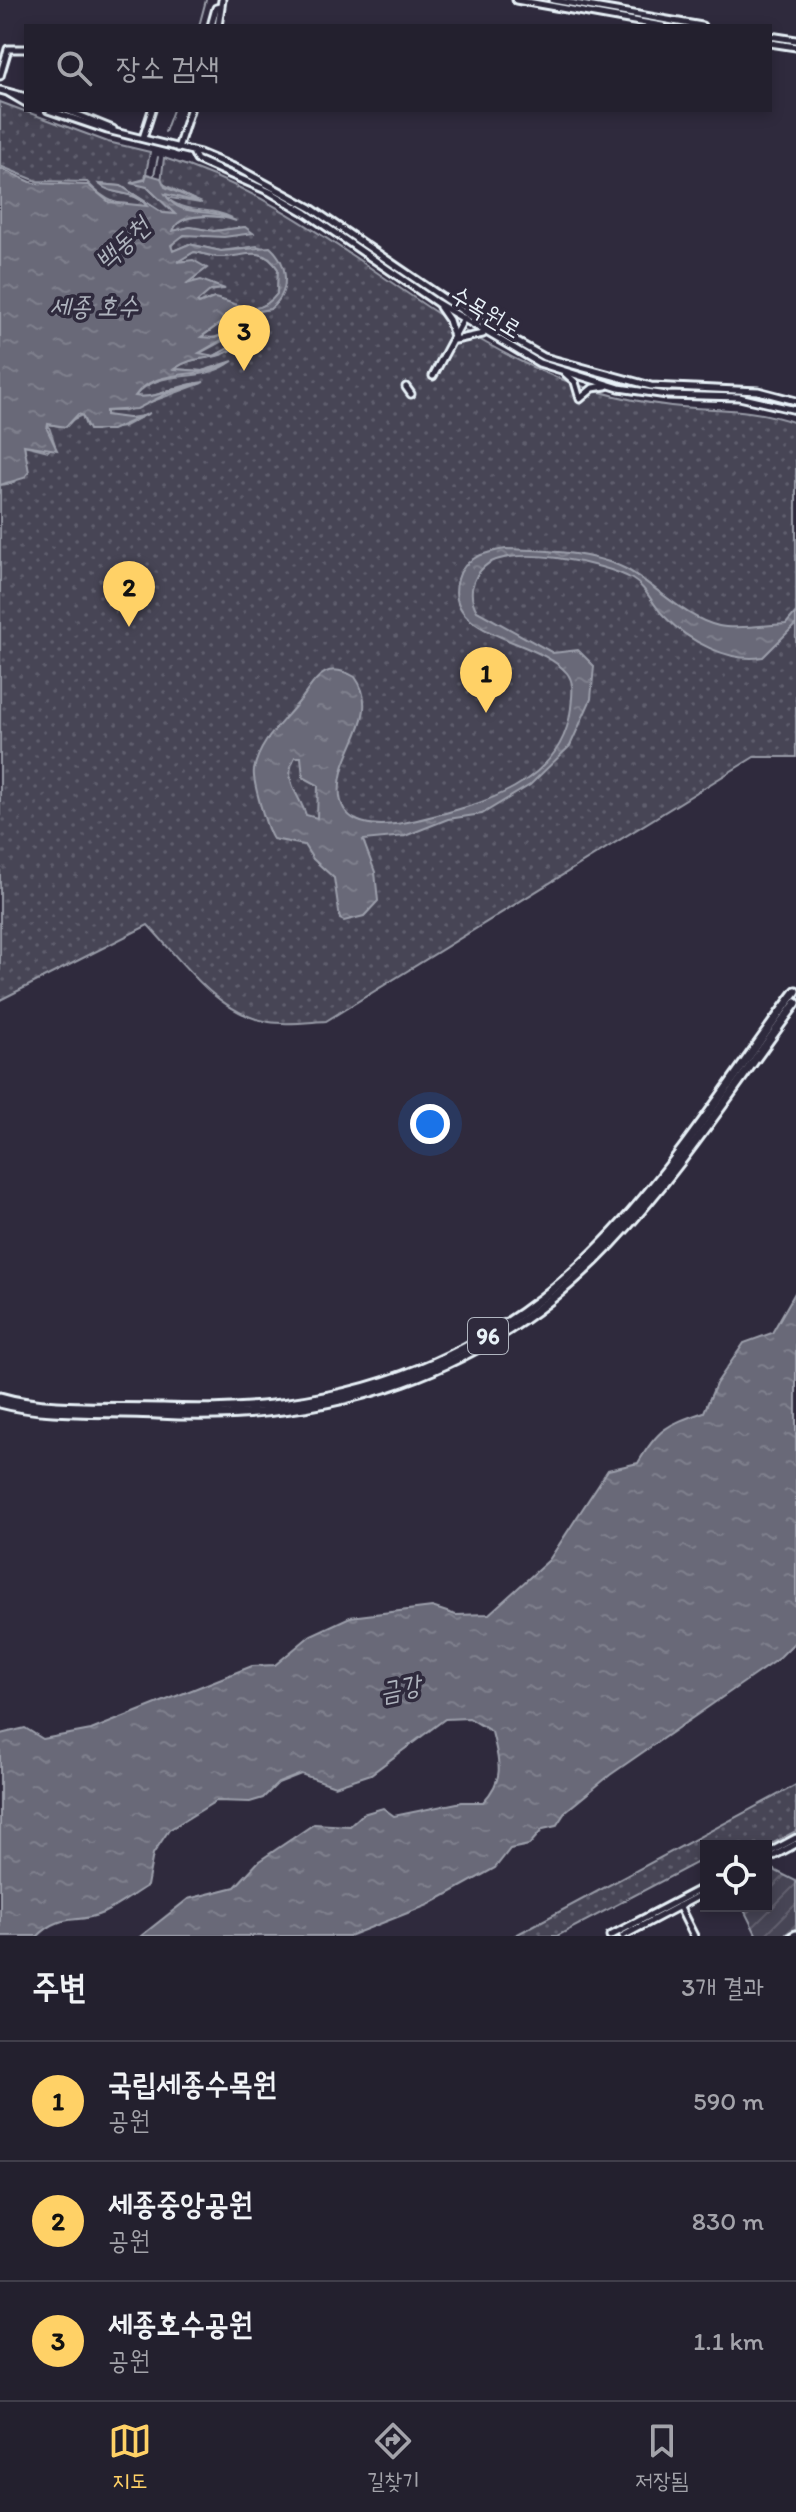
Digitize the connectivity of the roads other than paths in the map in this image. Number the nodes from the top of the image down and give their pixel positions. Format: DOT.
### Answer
graph roads {
  1 [pos="516,0"];
  2 [pos="553,0"];
  3 [pos="221,4"];
  4 [pos="579,5"];
  5 [pos="212,24"];
  6 [pos="218,24"];
  7 [pos="654,24"];
  8 [pos="690,24"];
  9 [pos="772,36"];
  10 [pos="796,40"];
  11 [pos="772,43"];
  12 [pos="796,47"];
  13 [pos="24,49"];
  14 [pos="0,76"];
  15 [pos="0,90"];
  16 [pos="24,99"];
  17 [pos="55,112"];
  18 [pos="71,112"];
  19 [pos="151,112"];
  20 [pos="189,112"];
  21 [pos="113,129"];
  22 [pos="143,138"];
  23 [pos="178,148"];
  24 [pos="193,153"];
  25 [pos="437,303"];
  26 [pos="465,317"];
  27 [pos="488,335"];
  28 [pos="455,340"];
  29 [pos="558,368"];
  30 [pos="433,376"];
  31 [pos="611,385"];
  32 [pos="406,387"];
  33 [pos="411,394"];
  34 [pos="796,401"];
  35 [pos="796,410"];
  36 [pos="796,991"];
  37 [pos="796,1003"];
  38 [pos="0,1397"];
  39 [pos="0,1403"];
  40 [pos="12,1403"];
  41 [pos="36,1405"];
  42 [pos="796,1841"];
  43 [pos="772,1854"];
  44 [pos="700,1892"];
  45 [pos="678,1904"];
  46 [pos="610,1936"];
  47 [pos="623,1936"];
  48 [pos="694,1936"];
  1 -- 4 [label="street"];
  2 -- 4 [label="street"];
  3 -- 5 [label="street"];
  3 -- 6 [label="street"];
  4 -- 7 [label="street"];
  4 -- 8 [label="street"];
  9 -- 10 [label="street"];
  11 -- 12 [label="street"];
  13 -- 14 [label="street"];
  15 -- 16 [label="street"];
  17 -- 21 [label="street, 수목원로"];
  18 -- 21 [label="street, 수목원로"];
  19 -- 22 [label="street"];
  20 -- 23 [label="street"];
  21 -- 22 [label="street, 수목원로"];
  22 -- 23 [label="street, 수목원로"];
  23 -- 24 [label="street, 수목원로"];
  24 -- 25 [label="street, 수목원로"];
  24 -- 26 [label="street, 수목원로"];
  25 -- 26 [label="street, 수목원로"];
  25 -- 28 [label="street"];
  26 -- 27 [label="street, 수목원로"];
  26 -- 28 [label="street"];
  26 -- 34 [label="street, 수목원로"];
  27 -- 28 [label="street"];
  27 -- 29 [label="street, 수목원로"];
  28 -- 30 [label="street"];
  29 -- 31 [label="street, 수목원로"];
  29 -- 31 [label="street"];
  31 -- 35 [label="street, 수목원로"];
  32 -- 33 [label="street"];
  36 -- 41 [label="main road, 96"];
  37 -- 41 [label="main road, 96"];
  38 -- 40 [label="main road, 96"];
  39 -- 40 [label="main road, 96"];
  40 -- 41 [label="main road, 96"];
  42 -- 43 [label="street"];
  44 -- 45 [label="street"];
  45 -- 46 [label="street"];
  45 -- 47 [label="street"];
  45 -- 48 [label="street"];
}
